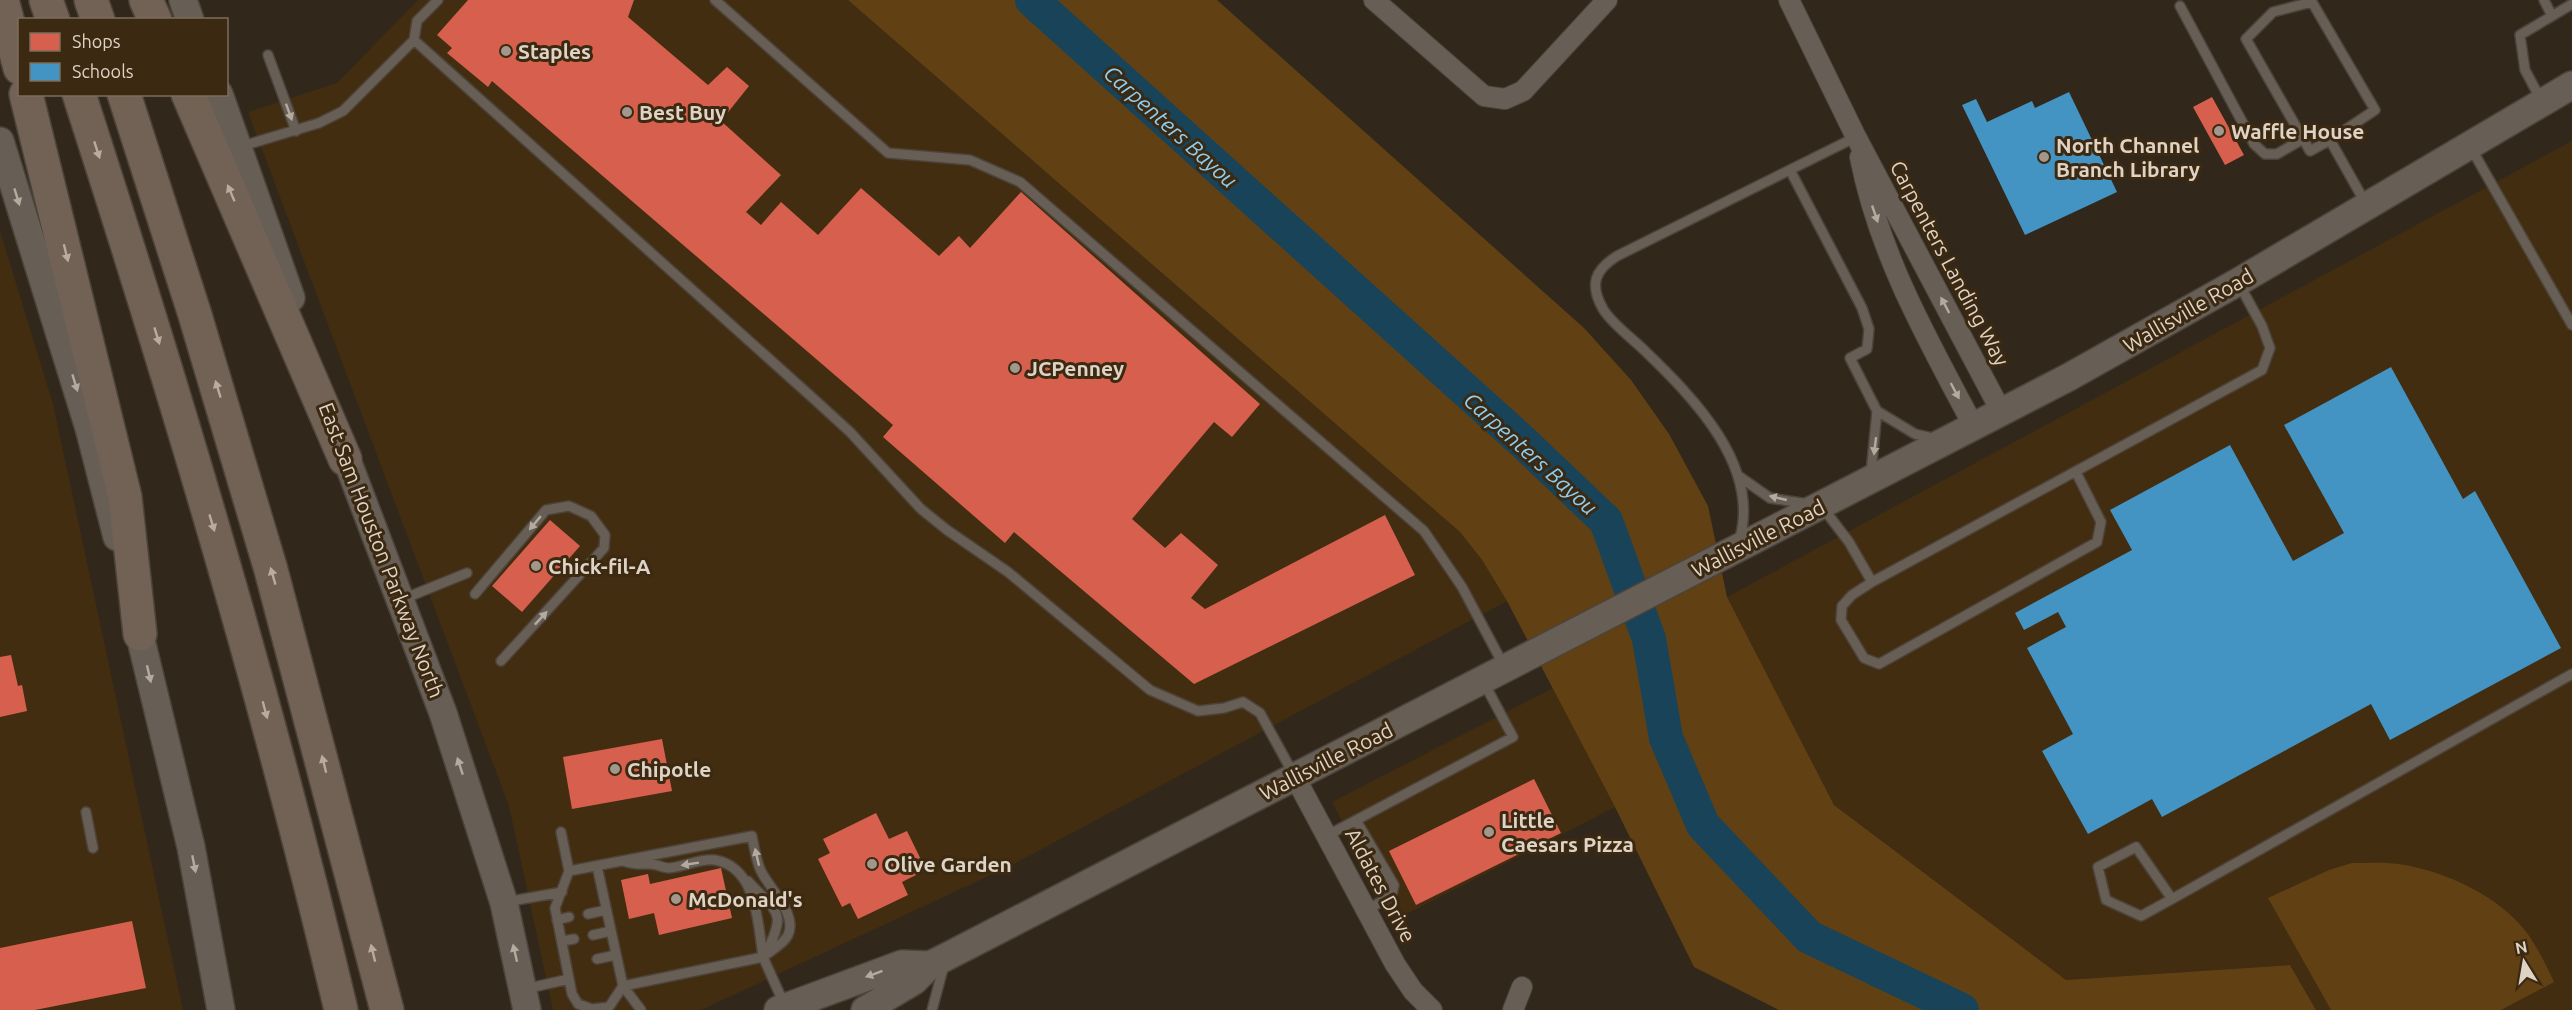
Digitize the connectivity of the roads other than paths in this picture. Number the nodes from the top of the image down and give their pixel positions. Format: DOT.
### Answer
graph roads {
  1 [pos="2,0"];
  2 [pos="46,0"];
  3 [pos="91,0"];
  4 [pos="146,0"];
  5 [pos="183,0"];
  6 [pos="438,0"];
  7 [pos="715,0"];
  8 [pos="1374,0"];
  9 [pos="1607,0"];
  10 [pos="1789,0"];
  11 [pos="2544,0"];
  12 [pos="2572,4"];
  13 [pos="2180,6"];
  14 [pos="2552,16"];
  15 [pos="52,18"];
  16 [pos="97,18"];
  17 [pos="154,18"];
  18 [pos="189,18"];
  19 [pos="414,40"];
  20 [pos="268,54"];
  21 [pos="18,60"];
  22 [pos="2572,85"];
  23 [pos="26,96"];
  24 [pos="80,96"];
  25 [pos="125,96"];
  26 [pos="189,96"];
  27 [pos="220,96"];
  28 [pos="2542,103"];
  29 [pos="296,131"];
  30 [pos="1856,137"];
  31 [pos="2303,139"];
  32 [pos="2330,140"];
  33 [pos="0,141"];
  34 [pos="2470,146"];
  35 [pos="239,147"];
  36 [pos="1790,170"];
  37 [pos="2367,206"];
  38 [pos="2238,282"];
  39 [pos="2569,315"];
  40 [pos="2572,325"];
  41 [pos="1877,411"];
  42 [pos="2002,412"];
  43 [pos="1974,427"];
  44 [pos="1945,442"];
  45 [pos="345,459"];
  46 [pos="2076,472"];
  47 [pos="1740,477"];
  48 [pos="1869,481"];
  49 [pos="1821,506"];
  50 [pos="1737,549"];
  51 [pos="467,573"];
  52 [pos="1872,582"];
  53 [pos="475,594"];
  54 [pos="400,600"];
  55 [pos="140,634"];
  56 [pos="501,661"];
  57 [pos="1494,674"];
  58 [pos="2572,674"];
  59 [pos="1295,777"];
  60 [pos="86,812"];
  61 [pos="1356,820"];
  62 [pos="561,832"];
  63 [pos="1328,835"];
  64 [pos="93,848"];
  65 [pos="622,861"];
  66 [pos="597,866"];
  67 [pos="569,871"];
  68 [pos="744,877"];
  69 [pos="562,892"];
  70 [pos="2172,899"];
  71 [pos="504,903"];
  72 [pos="1367,909"];
  73 [pos="606,910"];
  74 [pos="588,914"];
  75 [pos="569,917"];
  76 [pos="557,920"];
  77 [pos="611,931"];
  78 [pos="593,935"];
  79 [pos="574,939"];
  80 [pos="562,941"];
  81 [pos="616,956"];
  82 [pos="763,957"];
  83 [pos="597,959"];
  84 [pos="938,961"];
  85 [pos="578,963"];
  86 [pos="567,965"];
  87 [pos="569,979"];
  88 [pos="623,986"];
  89 [pos="1522,987"];
  90 [pos="525,999"];
  91 [pos="781,1008"];
  92 [pos="222,1010"];
  93 [pos="341,1010"];
  94 [pos="387,1010"];
  95 [pos="641,1010"];
  96 [pos="865,1010"];
  97 [pos="932,1010"];
  98 [pos="1432,1010"];
  99 [pos="1513,1010"];
  1 -- 21 [label="highway"];
  2 -- 15 [label="highway"];
  3 -- 16 [label="highway"];
  4 -- 17 [label="highway"];
  5 -- 18 [label="main road"];
  6 -- 19 [label="lane"];
  7 -- 57 [label="lane"];
  8 -- 9 [label="street"];
  10 -- 30 [label="street, Carpenters Landing Way"];
  11 -- 14 [label="lane"];
  12 -- 14 [label="lane"];
  13 -- 31 [label="lane"];
  14 -- 28 [label="lane"];
  19 -- 29 [label="lane"];
  19 -- 59 [label="lane"];
  20 -- 29 [label="lane, one-way"];
  22 -- 28 [label="main road, Wallisville Road"];
  23 -- 55 [label="highway, one-way"];
  24 -- 93 [label="highway, one-way"];
  94 -- 25 [label="highway, one-way"];
  45 -- 26 [label="highway, one-way"];
  27 -- 35 [label="main road, East Sam Houston Parkway North"];
  28 -- 34 [label="main road, Wallisville Road"];
  29 -- 35 [label="lane"];
  30 -- 36 [label="lane"];
  42 -- 30 [label="street, Carpenters Landing Way, one-way"];
  30 -- 43 [label="street, Carpenters Landing Way, one-way"];
  31 -- 32 [label="lane"];
  31 -- 32 [label="lane"];
  32 -- 37 [label="lane"];
  33 -- 55 [label="main road, one-way"];
  34 -- 37 [label="main road, Wallisville Road"];
  34 -- 39 [label="lane"];
  35 -- 45 [label="main road, East Sam Houston Parkway North"];
  36 -- 41 [label="lane"];
  36 -- 47 [label="lane"];
  37 -- 38 [label="main road, Wallisville Road"];
  38 -- 42 [label="main road, Wallisville Road"];
  38 -- 46 [label="lane"];
  39 -- 40 [label="lane"];
  41 -- 44 [label="lane"];
  41 -- 48 [label="lane, one-way"];
  42 -- 43 [label="main road, Wallisville Road"];
  43 -- 44 [label="main road, Wallisville Road"];
  44 -- 48 [label="main road, Wallisville Road"];
  45 -- 54 [label="main road, East Sam Houston Parkway North"];
  46 -- 52 [label="lane"];
  46 -- 52 [label="lane"];
  49 -- 47 [label="lane, one-way"];
  47 -- 50 [label="lane"];
  48 -- 49 [label="main road, Wallisville Road"];
  49 -- 50 [label="main road, Wallisville Road"];
  49 -- 52 [label="lane"];
  50 -- 57 [label="main road, Wallisville Road"];
  51 -- 54 [label="lane"];
  56 -- 53 [label="lane, one-way"];
  71 -- 54 [label="main road, East Sam Houston Parkway North, one-way"];
  55 -- 92 [label="main road, one-way"];
  57 -- 59 [label="main road, Wallisville Road"];
  57 -- 61 [label="lane"];
  58 -- 70 [label="lane"];
  59 -- 63 [label="street, Aldates Drive"];
  59 -- 84 [label="main road, Wallisville Road"];
  60 -- 64 [label="lane"];
  61 -- 63 [label="lane"];
  61 -- 72 [label="lane"];
  62 -- 67 [label="lane"];
  63 -- 72 [label="street, Aldates Drive"];
  65 -- 66 [label="lane"];
  68 -- 65 [label="lane, one-way"];
  82 -- 65 [label="lane, one-way"];
  66 -- 67 [label="lane"];
  66 -- 73 [label="lane"];
  67 -- 69 [label="lane"];
  68 -- 82 [label="lane"];
  68 -- 82 [label="lane"];
  69 -- 71 [label="lane"];
  69 -- 76 [label="lane"];
  70 -- 70 [label="lane"];
  90 -- 71 [label="main road, East Sam Houston Parkway North, one-way"];
  72 -- 98 [label="street, Aldates Drive"];
  73 -- 74 [label="lane"];
  73 -- 77 [label="lane"];
  75 -- 76 [label="lane"];
  76 -- 80 [label="lane"];
  77 -- 78 [label="lane"];
  77 -- 81 [label="lane"];
  79 -- 80 [label="lane"];
  80 -- 86 [label="lane"];
  81 -- 83 [label="lane"];
  81 -- 88 [label="lane"];
  82 -- 88 [label="lane"];
  82 -- 91 [label="lane"];
  84 -- 91 [label="main road, Wallisville Road, one-way"];
  84 -- 96 [label="main road, Wallisville Road"];
  84 -- 97 [label="lane"];
  85 -- 86 [label="lane"];
  86 -- 87 [label="lane"];
  87 -- 88 [label="lane"];
  87 -- 90 [label="lane"];
  88 -- 95 [label="lane"];
  89 -- 99 [label="street"];
}
